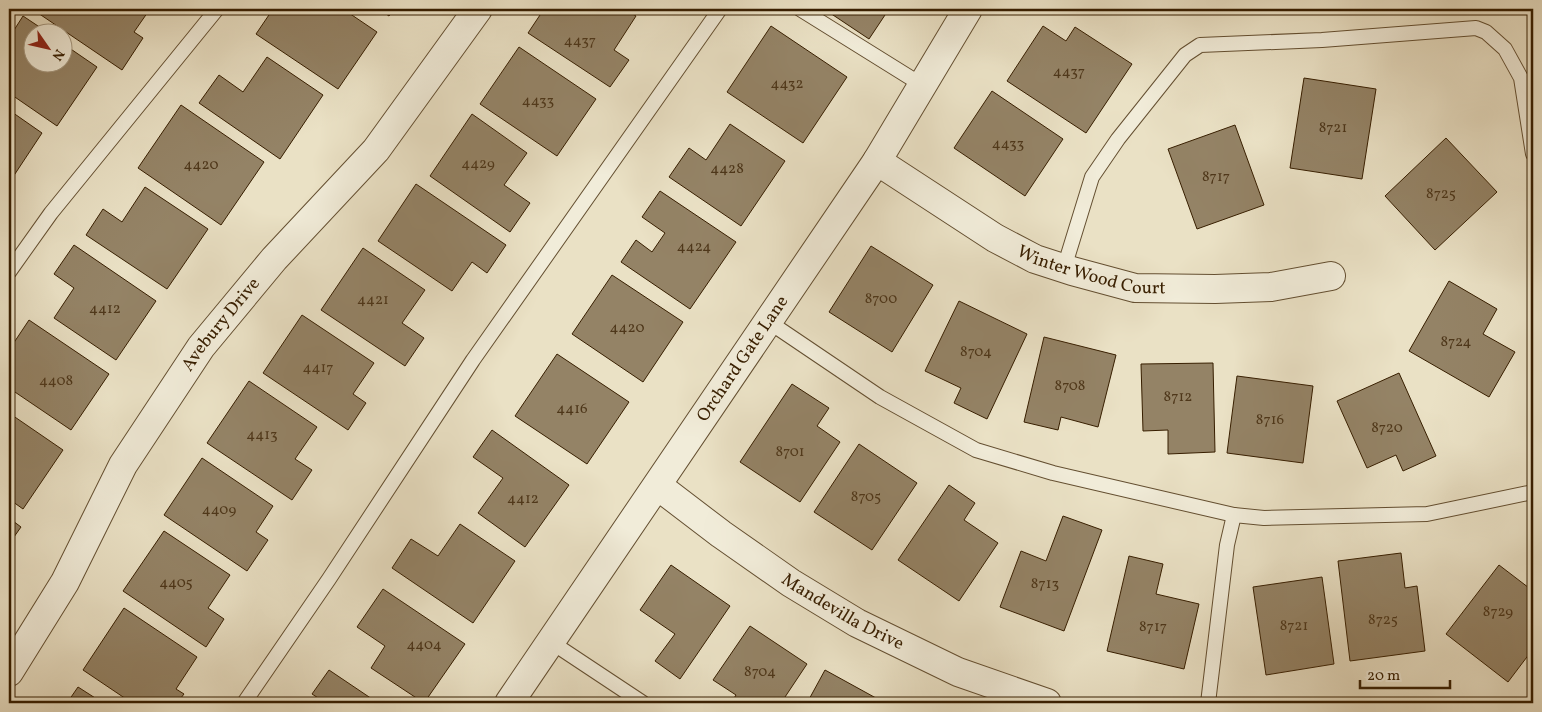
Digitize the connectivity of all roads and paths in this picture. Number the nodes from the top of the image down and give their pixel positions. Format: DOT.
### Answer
graph roads {
  1 [pos="217,9"];
  2 [pos="478,9"];
  3 [pos="720,9"];
  4 [pos="800,9"];
  5 [pos="968,9"];
  6 [pos="922,86"];
  7 [pos="1533,154"];
  8 [pos="877,161"];
  9 [pos="1064,268"];
  10 [pos="9,272"];
  11 [pos="1331,276"];
  12 [pos="769,322"];
  13 [pos="658,486"];
  14 [pos="1533,492"];
  15 [pos="1234,515"];
  16 [pos="551,642"];
  17 [pos="9,672"];
  18 [pos="244,703"];
  19 [pos="509,703"];
  20 [pos="643,703"];
  21 [pos="1047,703"];
  22 [pos="1208,703"];
  1 -- 10 [label="lane"];
  2 -- 17 [label="street, Avebury Drive"];
  3 -- 18 [label="lane"];
  4 -- 6 [label="lane"];
  5 -- 6 [label="street, Orchard Gate Lane"];
  6 -- 8 [label="street, Orchard Gate Lane"];
  7 -- 9 [label="lane"];
  8 -- 9 [label="street, Winter Wood Court"];
  8 -- 12 [label="street, Orchard Gate Lane"];
  9 -- 11 [label="street, Winter Wood Court"];
  12 -- 13 [label="street, Orchard Gate Lane"];
  12 -- 15 [label="lane"];
  13 -- 16 [label="street, Orchard Gate Lane"];
  13 -- 21 [label="street, Mandevilla Drive"];
  14 -- 15 [label="lane"];
  15 -- 22 [label="lane"];
  16 -- 19 [label="street, Orchard Gate Lane"];
  16 -- 20 [label="lane"];
}
